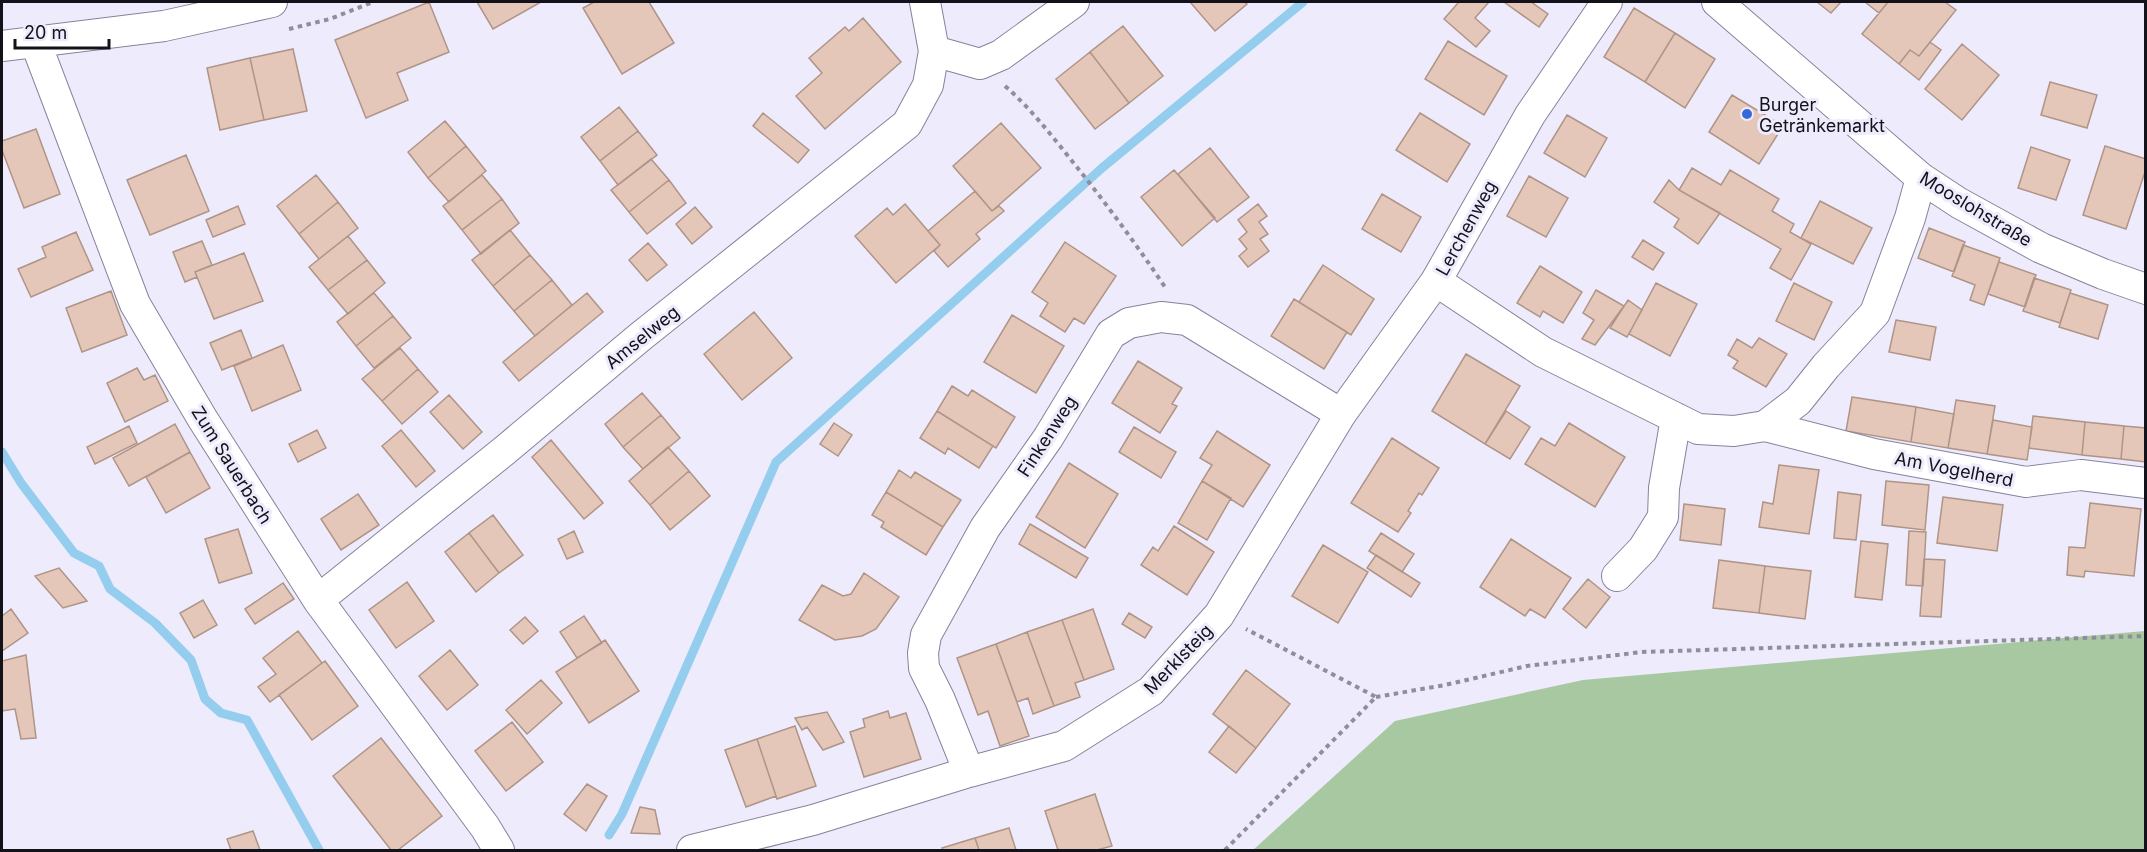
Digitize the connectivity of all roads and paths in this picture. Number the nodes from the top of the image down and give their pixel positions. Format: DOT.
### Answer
graph roads {
  1 [pos="272,2"];
  2 [pos="925,2"];
  3 [pos="1074,2"];
  4 [pos="1607,2"];
  5 [pos="1717,2"];
  6 [pos="34,41"];
  7 [pos="2,46"];
  8 [pos="934,51"];
  9 [pos="980,64"];
  10 [pos="1921,178"];
  11 [pos="1436,281"];
  12 [pos="2145,289"];
  13 [pos="1187,320"];
  14 [pos="1341,414"];
  15 [pos="1676,418"];
  16 [pos="1765,426"];
  17 [pos="2145,483"];
  18 [pos="1617,576"];
  19 [pos="318,600"];
  20 [pos="1219,615"];
  21 [pos="2145,636"];
  22 [pos="1376,698"];
  23 [pos="969,772"];
  24 [pos="499,850"];
  25 [pos="692,850"];
  26 [pos="1225,850"];
  1 -- 6 [label="street"];
  2 -- 8 [label="street, Amselweg"];
  3 -- 9 [label="street"];
  4 -- 11 [label="street, Lerchenweg"];
  5 -- 10 [label="street, Mooslohstraße"];
  6 -- 7 [label="street"];
  6 -- 19 [label="street, Zum Sauerbach"];
  8 -- 9 [label="street"];
  8 -- 19 [label="street, Amselweg"];
  9 -- 13 [label="path"];
  10 -- 12 [label="street, Mooslohstraße"];
  10 -- 16 [label="street, Lerchenweg"];
  11 -- 14 [label="street, Merklsteig"];
  11 -- 15 [label="street, Lerchenweg"];
  13 -- 14 [label="street, Finkenweg"];
  13 -- 23 [label="street, Finkenweg"];
  14 -- 20 [label="street, Merklsteig"];
  15 -- 16 [label="street, Lerchenweg"];
  15 -- 18 [label="street"];
  16 -- 17 [label="street, Am Vogelherd"];
  19 -- 24 [label="street, Zum Sauerbach"];
  20 -- 22 [label="path"];
  20 -- 23 [label="street, Merklsteig"];
  21 -- 22 [label="path"];
  22 -- 26 [label="path"];
  23 -- 25 [label="street, Merklsteig"];
}
